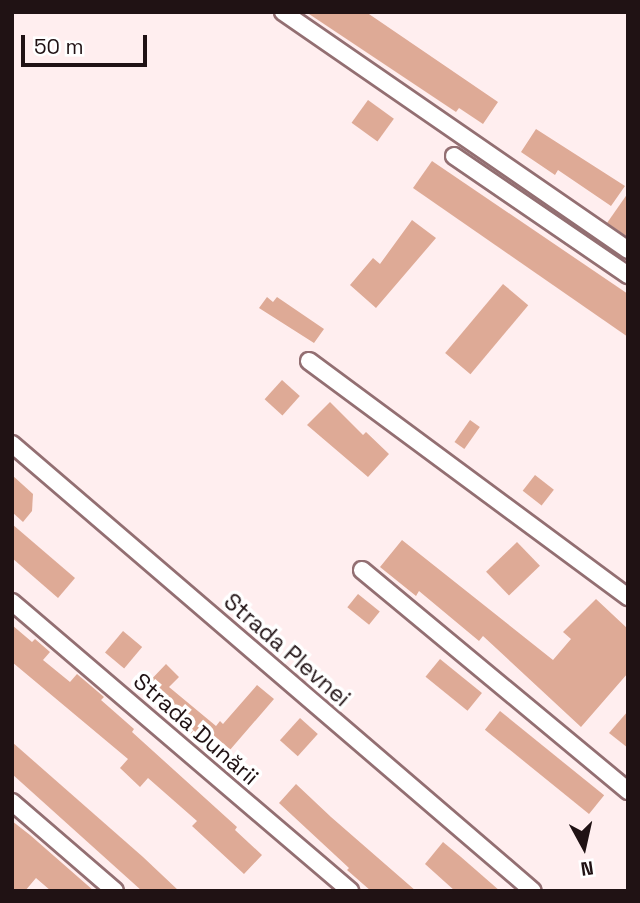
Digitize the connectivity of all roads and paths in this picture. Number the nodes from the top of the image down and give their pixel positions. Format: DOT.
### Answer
graph roads {
  1 [pos="283,12"];
  2 [pos="454,156"];
  3 [pos="628,250"];
  4 [pos="628,275"];
  5 [pos="309,361"];
  6 [pos="12,444"];
  7 [pos="362,570"];
  8 [pos="628,597"];
  9 [pos="12,602"];
  10 [pos="628,791"];
  11 [pos="12,802"];
  12 [pos="115,891"];
  13 [pos="349,891"];
  14 [pos="533,891"];
  1 -- 3 [label="street"];
  2 -- 4 [label="street"];
  5 -- 8 [label="street"];
  6 -- 14 [label="street, Strada Plevnei"];
  7 -- 10 [label="street"];
  9 -- 13 [label="street, Strada Dunării"];
  11 -- 12 [label="street"];
}
